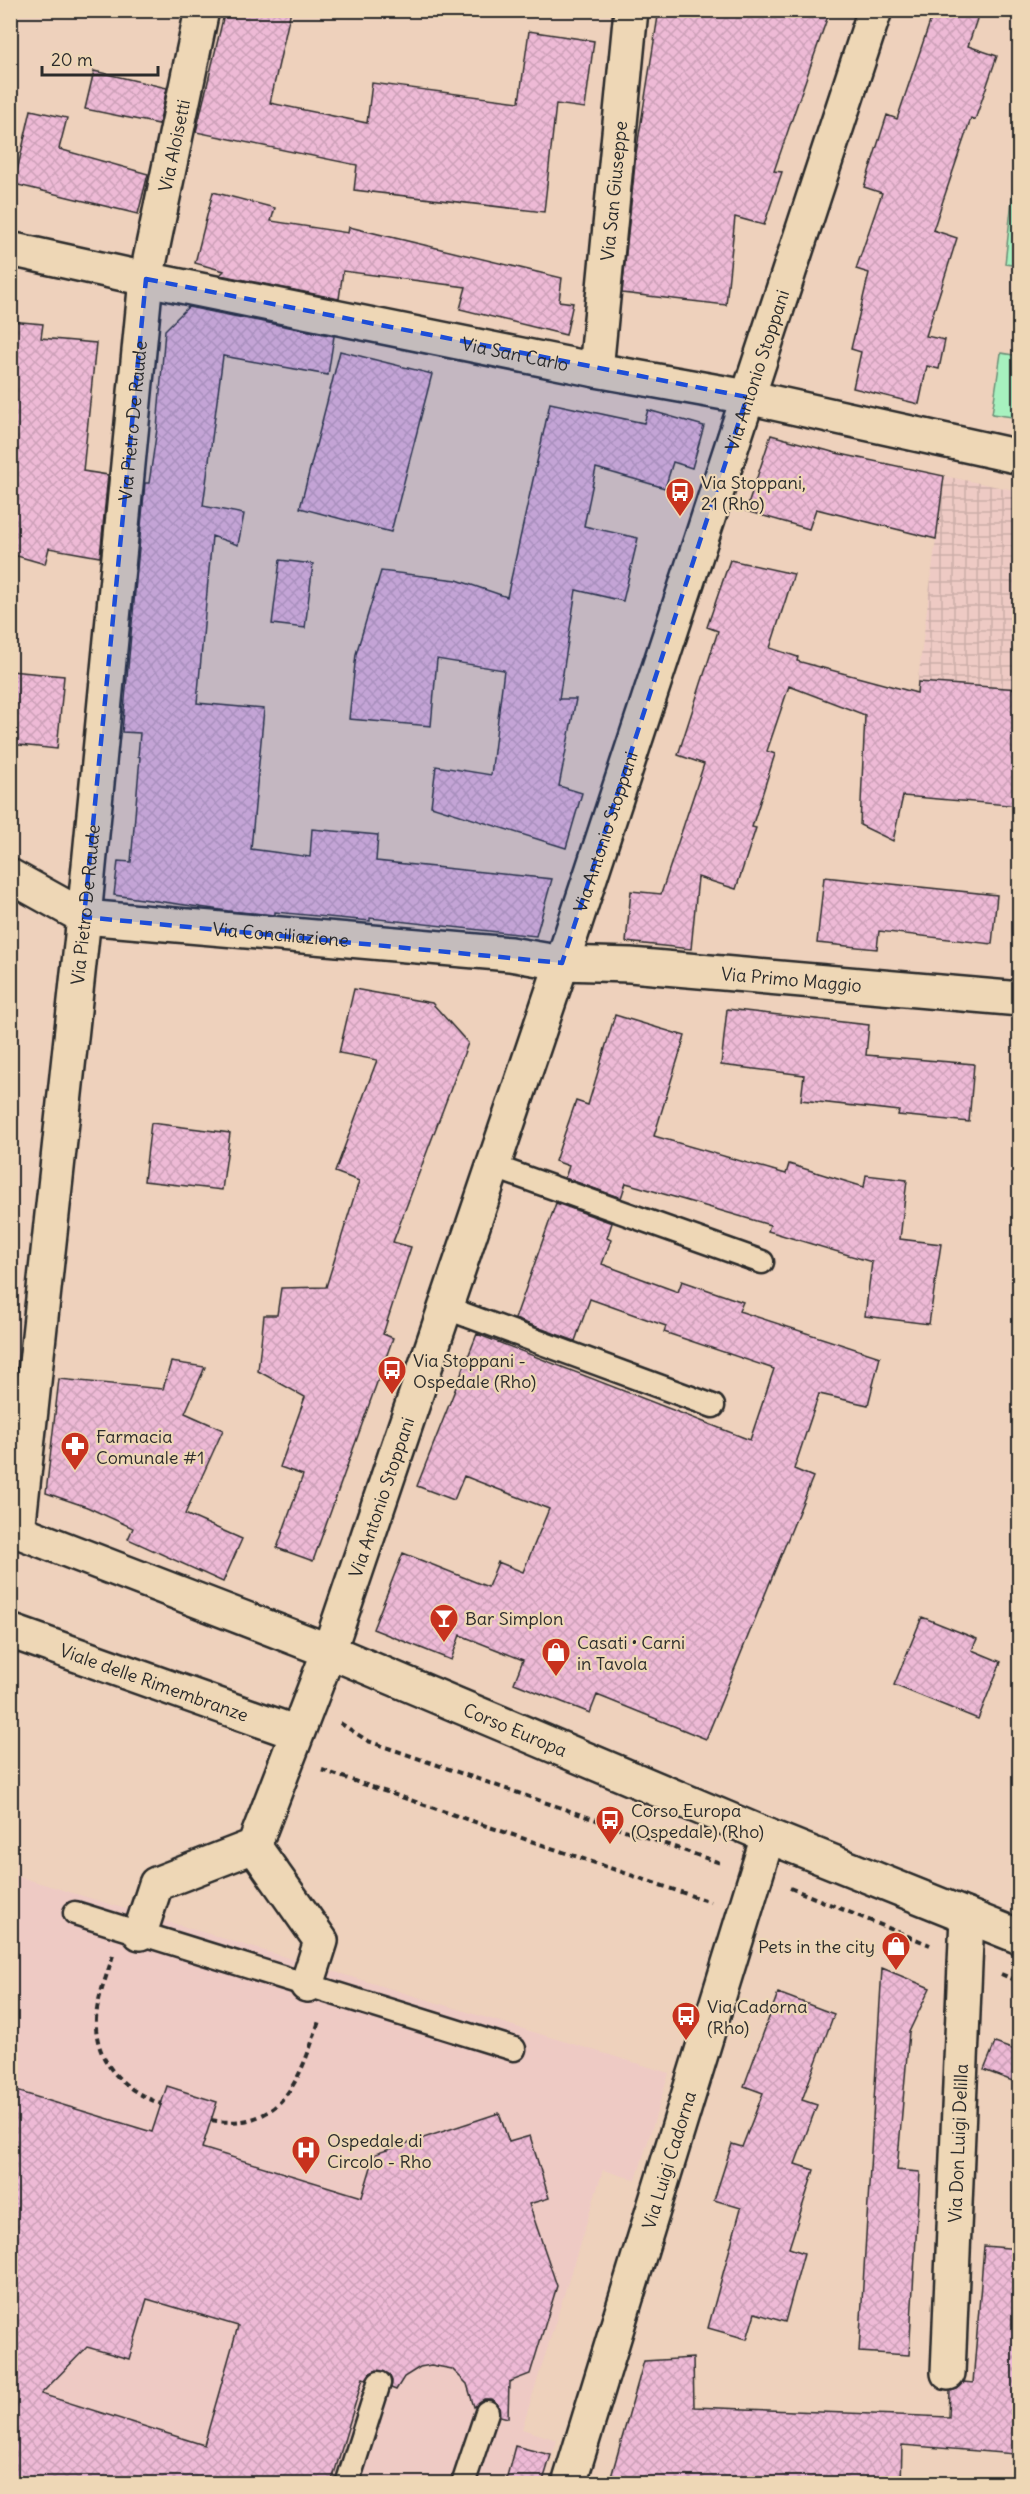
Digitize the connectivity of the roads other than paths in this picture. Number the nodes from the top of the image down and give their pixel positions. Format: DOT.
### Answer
graph roads {
  1 [pos="202,10"];
  2 [pos="632,10"];
  3 [pos="875,10"];
  4 [pos="10,249"];
  5 [pos="146,279"];
  6 [pos="596,370"];
  7 [pos="747,397"];
  8 [pos="1020,457"];
  9 [pos="10,876"];
  10 [pos="84,917"];
  11 [pos="562,963"];
  12 [pos="1020,999"];
  13 [pos="492,1166"];
  14 [pos="762,1262"];
  15 [pos="444,1307"];
  16 [pos="713,1406"];
  17 [pos="14,1529"];
  18 [pos="10,1631"];
  19 [pos="329,1651"];
  20 [pos="298,1731"];
  21 [pos="768,1836"];
  22 [pos="254,1846"];
  23 [pos="75,1913"];
  24 [pos="967,1916"];
  25 [pos="130,1930"];
  26 [pos="1020,1937"];
  27 [pos="318,1988"];
  28 [pos="514,2049"];
  29 [pos="948,2373"];
  30 [pos="379,2384"];
  31 [pos="487,2412"];
  32 [pos="347,2484"];
  33 [pos="463,2484"];
  34 [pos="569,2484"];
  1 -- 5 [label="street, Via Aloisetti"];
  2 -- 6 [label="street, Via San Giuseppe"];
  3 -- 7 [label="street, Via Antonio Stoppani"];
  4 -- 5 [label="street, Via San Carlo"];
  5 -- 6 [label="street, Via San Carlo"];
  5 -- 10 [label="street, Via Pietro De Raude"];
  6 -- 7 [label="street, Via San Carlo"];
  7 -- 8 [label="street, Via San Carlo"];
  7 -- 11 [label="street, Via Antonio Stoppani"];
  9 -- 10 [label="street, Via Conciliazione"];
  10 -- 11 [label="street, Via Conciliazione"];
  10 -- 17 [label="street, Via Pietro De Raude"];
  11 -- 12 [label="street, Via Primo Maggio"];
  11 -- 13 [label="street, Via Antonio Stoppani"];
  13 -- 14 [label="lane"];
  13 -- 15 [label="street, Via Antonio Stoppani"];
  15 -- 16 [label="lane"];
  15 -- 19 [label="street, Via Antonio Stoppani"];
  17 -- 19 [label="street, Corso Europa"];
  18 -- 20 [label="street, Viale delle Rimembranze"];
  19 -- 20 [label="street, Via Antonio Stoppani"];
  19 -- 21 [label="street, Corso Europa"];
  20 -- 22 [label="street, Via Antonio Stoppani"];
  21 -- 24 [label="street, Corso Europa"];
  21 -- 34 [label="street, Via Luigi Cadorna"];
  22 -- 25 [label="street"];
  22 -- 27 [label="street"];
  23 -- 25 [label="lane"];
  24 -- 26 [label="street, Corso Europa"];
  24 -- 29 [label="street, Via Don Luigi Delilla"];
  25 -- 27 [label="lane"];
  27 -- 28 [label="lane"];
  30 -- 32 [label="lane"];
  31 -- 33 [label="lane"];
}
